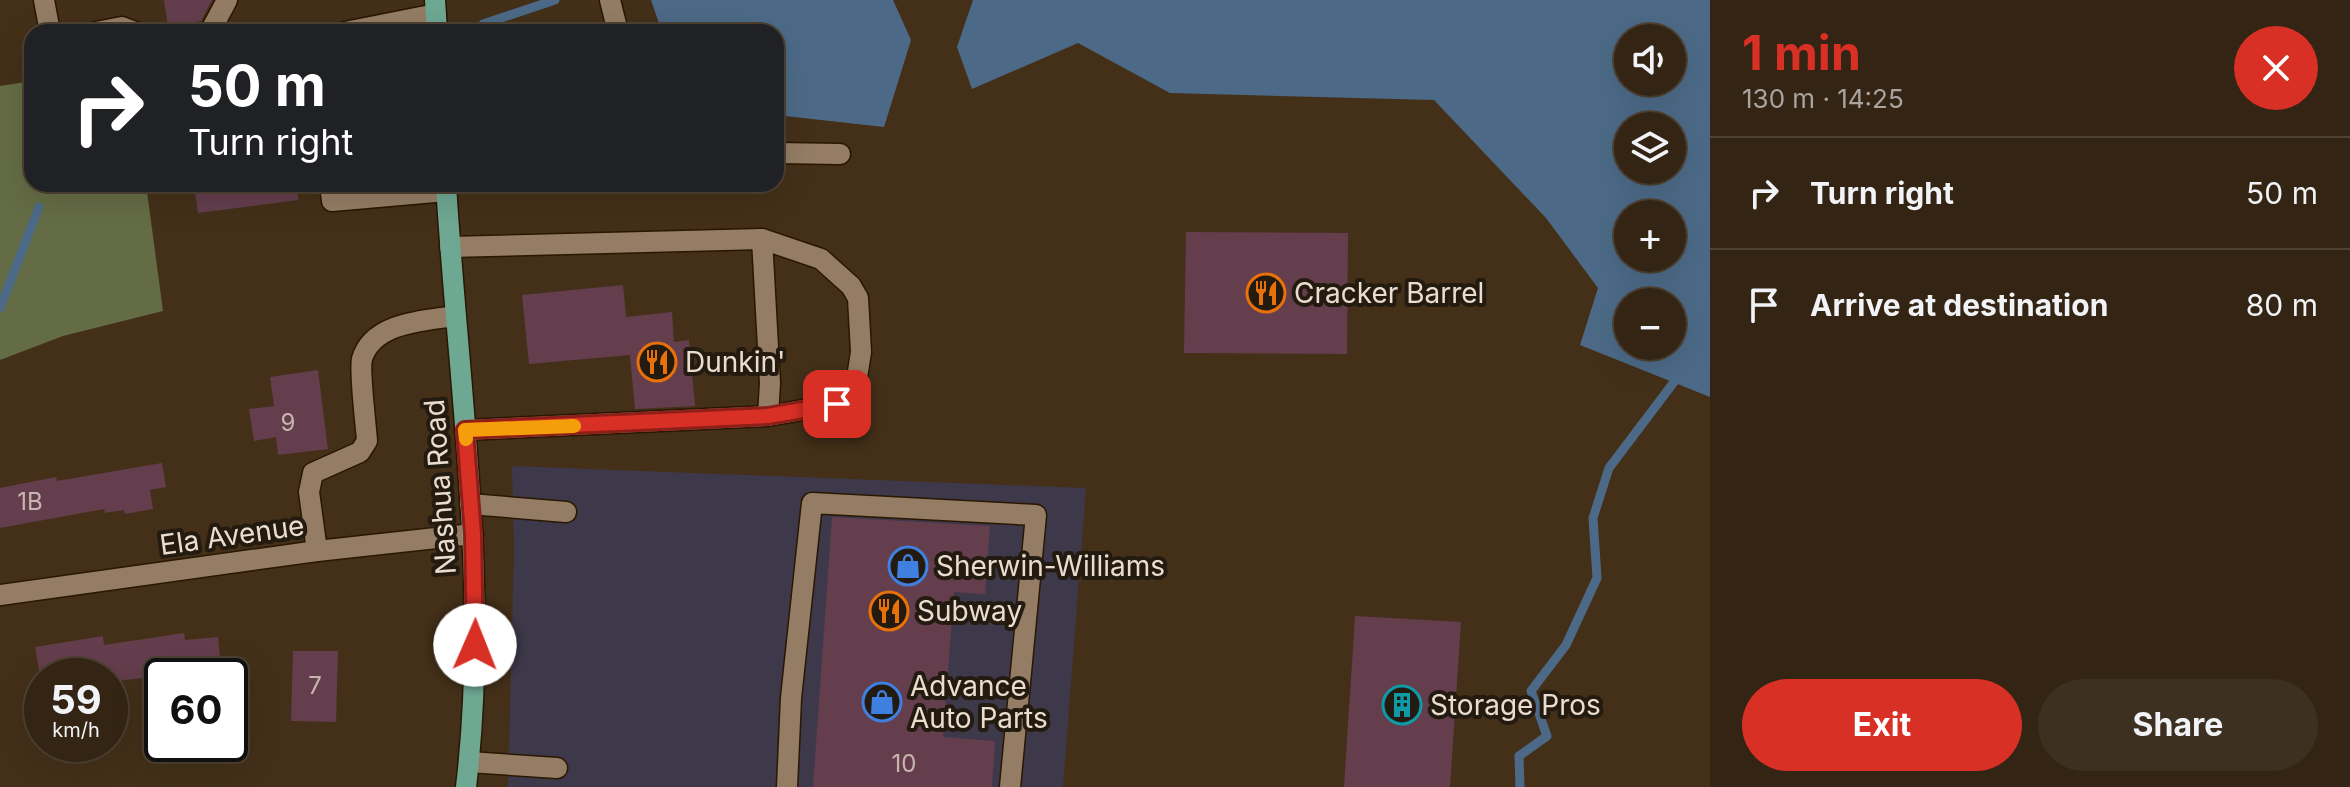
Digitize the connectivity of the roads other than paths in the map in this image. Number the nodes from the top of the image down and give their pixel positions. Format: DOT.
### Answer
graph roads {
  1 [pos="44,0"];
  2 [pos="227,0"];
  3 [pos="436,15"];
  4 [pos="48,24"];
  5 [pos="214,24"];
  6 [pos="388,24"];
  7 [pos="784,153"];
  8 [pos="840,154"];
  9 [pos="331,192"];
  10 [pos="411,192"];
  11 [pos="446,192"];
  12 [pos="762,239"];
  13 [pos="450,247"];
  14 [pos="455,316"];
  15 [pos="768,416"];
  16 [pos="465,430"];
  17 [pos="470,504"];
  18 [pos="566,512"];
  19 [pos="473,534"];
  20 [pos="317,551"];
  21 [pos="0,595"];
  22 [pos="469,762"];
  23 [pos="557,768"];
  24 [pos="466,787"];
  25 [pos="787,787"];
  26 [pos="1010,787"];
  1 -- 4 [label="street"];
  2 -- 5 [label="street"];
  3 -- 6 [label="street"];
  7 -- 8 [label="street"];
  9 -- 10 [label="street"];
  11 -- 13 [label="main road, Nashua Road"];
  12 -- 13 [label="street"];
  12 -- 15 [label="street"];
  12 -- 15 [label="street"];
  13 -- 14 [label="main road, Nashua Road"];
  14 -- 16 [label="main road, Nashua Road"];
  14 -- 20 [label="street"];
  15 -- 16 [label="street"];
  16 -- 17 [label="main road, Nashua Road"];
  17 -- 18 [label="street"];
  17 -- 19 [label="main road, Nashua Road"];
  19 -- 20 [label="street, Ela Avenue"];
  19 -- 22 [label="main road, Nashua Road"];
  20 -- 21 [label="street, Ela Avenue"];
  22 -- 23 [label="street"];
  22 -- 24 [label="main road, Nashua Road"];
  25 -- 26 [label="street"];
}
